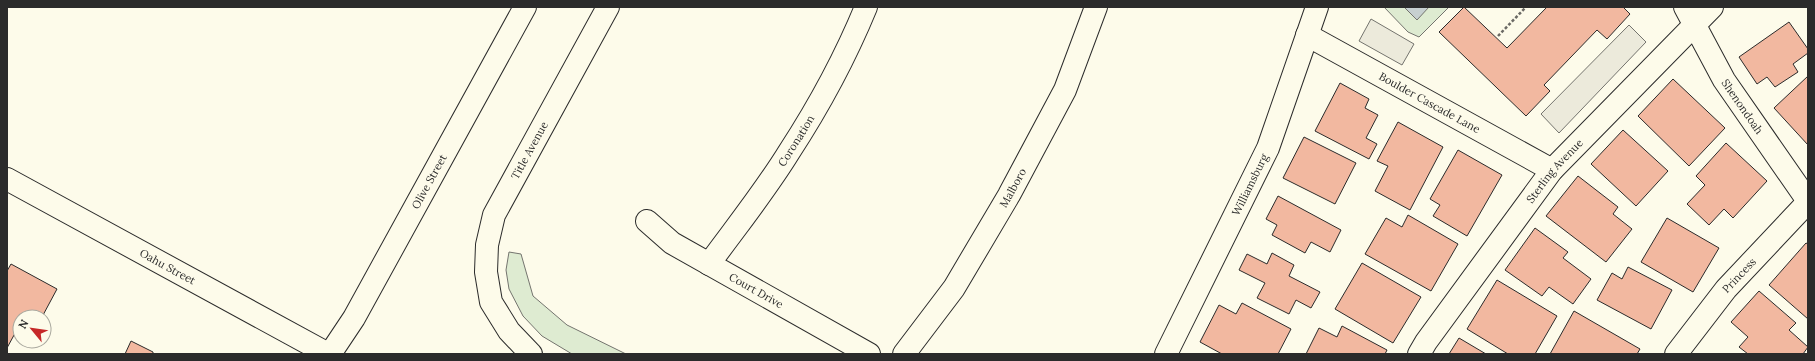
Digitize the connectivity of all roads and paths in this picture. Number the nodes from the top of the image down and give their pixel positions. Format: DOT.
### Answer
graph roads {
  1 [pos="525,7"];
  2 [pos="608,7"];
  3 [pos="866,7"];
  4 [pos="1096,7"];
  5 [pos="1317,7"];
  6 [pos="1526,7"];
  7 [pos="1712,7"];
  8 [pos="1689,16"];
  9 [pos="1307,35"];
  10 [pos="1498,36"];
  11 [pos="1552,170"];
  12 [pos="7,179"];
  13 [pos="1808,201"];
  14 [pos="647,220"];
  15 [pos="709,264"];
  16 [pos="329,354"];
  17 [pos="531,354"];
  18 [pos="870,354"];
  19 [pos="904,354"];
  20 [pos="1166,354"];
  21 [pos="1419,354"];
  22 [pos="1676,354"];
  1 -- 16 [label="street, Olive Street"];
  2 -- 17 [label="street, Title Avenue"];
  3 -- 15 [label="street, Coronation"];
  4 -- 19 [label="street, Malboro"];
  5 -- 9 [label="street, Williamsburg"];
  6 -- 10 [label="path"];
  7 -- 8 [label="street, Sterling Avenue"];
  8 -- 11 [label="street, Sterling Avenue"];
  8 -- 13 [label="street, Shenondoah"];
  9 -- 11 [label="street, Boulder Cascade Lane"];
  9 -- 20 [label="street, Williamsburg"];
  11 -- 21 [label="street, Sterling Avenue"];
  12 -- 16 [label="street, Oahu Street"];
  13 -- 22 [label="street, Princess"];
  14 -- 15 [label="street, Court Drive"];
  15 -- 18 [label="street, Court Drive"];
}
